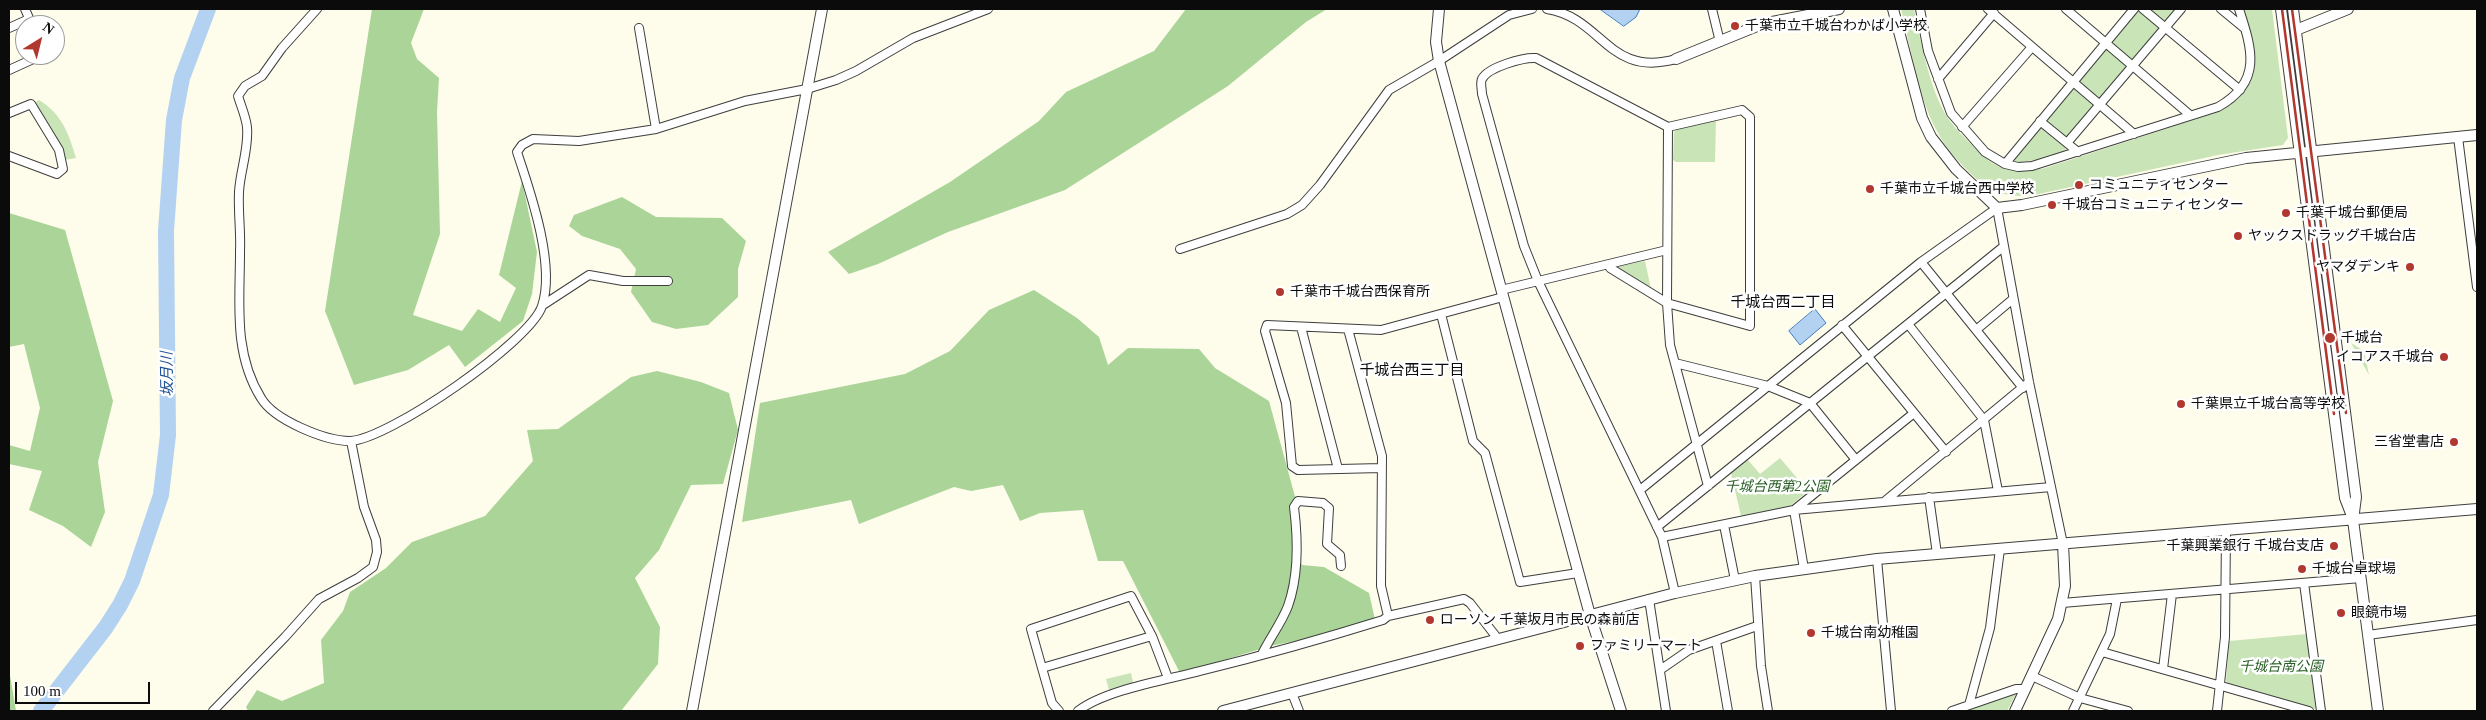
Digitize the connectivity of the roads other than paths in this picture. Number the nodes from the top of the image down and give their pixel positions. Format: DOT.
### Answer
graph roads {
  1 [pos="317,9"];
  2 [pos="822,9"];
  3 [pos="988,9"];
  4 [pos="1439,9"];
  5 [pos="1532,9"];
  6 [pos="1547,9"];
  7 [pos="1712,9"];
  8 [pos="1839,9"];
  9 [pos="1893,9"];
  10 [pos="1920,9"];
  11 [pos="2066,9"];
  12 [pos="2134,9"];
  13 [pos="2143,9"];
  14 [pos="2181,9"];
  15 [pos="2221,9"];
  16 [pos="2239,9"];
  17 [pos="2281,9"];
  18 [pos="2293,9"];
  19 [pos="2348,9"];
  20 [pos="1991,11"];
  21 [pos="639,28"];
  22 [pos="2165,28"];
  23 [pos="2245,29"];
  24 [pos="2296,30"];
  25 [pos="1720,42"];
  26 [pos="2105,43"];
  27 [pos="2032,47"];
  28 [pos="1676,59"];
  29 [pos="1439,61"];
  30 [pos="2132,66"];
  31 [pos="1938,80"];
  32 [pos="2073,82"];
  33 [pos="807,89"];
  34 [pos="2240,90"];
  35 [pos="2100,105"];
  36 [pos="9,113"];
  37 [pos="2190,115"];
  38 [pos="2040,121"];
  39 [pos="1668,127"];
  40 [pos="1962,127"];
  41 [pos="656,129"];
  42 [pos="2134,134"];
  43 [pos="2477,135"];
  44 [pos="2458,137"];
  45 [pos="2067,144"];
  46 [pos="2312,151"];
  47 [pos="2078,152"];
  48 [pos="2300,152"];
  49 [pos="9,156"];
  50 [pos="2005,164"];
  51 [pos="1997,208"];
  52 [pos="2474,241"];
  53 [pos="2003,247"];
  54 [pos="1180,249"];
  55 [pos="1667,250"];
  56 [pos="1921,262"];
  57 [pos="1610,264"];
  58 [pos="668,281"];
  59 [pos="1538,281"];
  60 [pos="2477,287"];
  61 [pos="1502,293"];
  62 [pos="1946,293"];
  63 [pos="2013,299"];
  64 [pos="1667,303"];
  65 [pos="543,305"];
  66 [pos="1441,314"];
  67 [pos="1908,324"];
  68 [pos="1842,325"];
  69 [pos="1301,327"];
  70 [pos="1348,329"];
  71 [pos="1976,330"];
  72 [pos="1868,356"];
  73 [pos="1675,363"];
  74 [pos="2026,385"];
  75 [pos="1768,386"];
  76 [pos="1810,403"];
  77 [pos="1914,413"];
  78 [pos="1984,420"];
  79 [pos="351,441"];
  80 [pos="1696,446"];
  81 [pos="1946,452"];
  82 [pos="1856,460"];
  83 [pos="1381,468"];
  84 [pos="1338,469"];
  85 [pos="1708,486"];
  86 [pos="2051,487"];
  87 [pos="1640,490"];
  88 [pos="1998,491"];
  89 [pos="1930,497"];
  90 [pos="1886,501"];
  91 [pos="2477,509"];
  92 [pos="1794,510"];
  93 [pos="2353,520"];
  94 [pos="1724,525"];
  95 [pos="1657,526"];
  96 [pos="2226,531"];
  97 [pos="1662,537"];
  98 [pos="2063,544"];
  99 [pos="2000,549"];
  100 [pos="1937,554"];
  101 [pos="1877,558"];
  102 [pos="1341,566"];
  103 [pos="1804,569"];
  104 [pos="1578,572"];
  105 [pos="1755,576"];
  106 [pos="2361,578"];
  107 [pos="1734,580"];
  108 [pos="2304,582"];
  109 [pos="2225,590"];
  110 [pos="1675,593"];
  111 [pos="2172,594"];
  112 [pos="2117,599"];
  113 [pos="1650,600"];
  114 [pos="2062,603"];
  115 [pos="1590,615"];
  116 [pos="1388,616"];
  117 [pos="2477,620"];
  118 [pos="1757,626"];
  119 [pos="2368,635"];
  120 [pos="1152,636"];
  121 [pos="1498,639"];
  122 [pos="1716,641"];
  123 [pos="2102,652"];
  124 [pos="1262,654"];
  125 [pos="1042,668"];
  126 [pos="2163,669"];
  127 [pos="1660,670"];
  128 [pos="2032,676"];
  129 [pos="1168,678"];
  130 [pos="2221,686"];
  131 [pos="2025,689"];
  132 [pos="1292,693"];
  133 [pos="2080,698"];
  134 [pos="1969,705"];
  135 [pos="213,711"];
  136 [pos="692,711"];
  137 [pos="1059,711"];
  138 [pos="1078,711"];
  139 [pos="1223,711"];
  140 [pos="1299,711"];
  141 [pos="1621,711"];
  142 [pos="1666,711"];
  143 [pos="1728,711"];
  144 [pos="1768,711"];
  145 [pos="1890,711"];
  146 [pos="1952,711"];
  147 [pos="2015,711"];
  148 [pos="2073,711"];
  149 [pos="2128,711"];
  150 [pos="2217,711"];
  151 [pos="2309,711"];
  152 [pos="2321,711"];
  153 [pos="2378,711"];
  1 -- 79 [label="street"];
  2 -- 33 [label="street"];
  3 -- 33 [label="street"];
  4 -- 29 [label="street"];
  5 -- 29 [label="street"];
  6 -- 28 [label="street"];
  7 -- 25 [label="street"];
  8 -- 25 [label="street"];
  9 -- 51 [label="street"];
  10 -- 31 [label="street"];
  11 -- 26 [label="street"];
  12 -- 26 [label="street"];
  13 -- 22 [label="street"];
  14 -- 22 [label="street"];
  15 -- 23 [label="street"];
  16 -- 23 [label="street"];
  17 -- 48 [label="street"];
  18 -- 24 [label="street"];
  19 -- 24 [label="street"];
  20 -- 27 [label="street"];
  20 -- 31 [label="street"];
  21 -- 41 [label="street"];
  22 -- 30 [label="street"];
  22 -- 34 [label="street"];
  23 -- 34 [label="street"];
  24 -- 46 [label="street"];
  25 -- 28 [label="street"];
  26 -- 30 [label="street"];
  26 -- 32 [label="street"];
  27 -- 32 [label="street"];
  27 -- 40 [label="street"];
  29 -- 54 [label="street"];
  29 -- 61 [label="street"];
  30 -- 35 [label="street"];
  30 -- 37 [label="street"];
  31 -- 40 [label="street"];
  32 -- 35 [label="street"];
  32 -- 38 [label="street"];
  33 -- 41 [label="street"];
  33 -- 136 [label="street"];
  34 -- 37 [label="street"];
  35 -- 42 [label="street"];
  35 -- 45 [label="street"];
  36 -- 49 [label="street"];
  37 -- 42 [label="street"];
  38 -- 45 [label="street"];
  38 -- 50 [label="street"];
  39 -- 55 [label="street"];
  39 -- 59 [label="street"];
  39 -- 64 [label="street"];
  40 -- 50 [label="street"];
  41 -- 65 [label="street"];
  42 -- 47 [label="street"];
  43 -- 44 [label="street"];
  44 -- 46 [label="street"];
  44 -- 52 [label="street"];
  45 -- 47 [label="street"];
  46 -- 48 [label="street"];
  46 -- 93 [label="street"];
  47 -- 50 [label="street"];
  48 -- 51 [label="street"];
  48 -- 93 [label="street"];
  51 -- 53 [label="street"];
  51 -- 56 [label="street"];
  52 -- 60 [label="street"];
  53 -- 62 [label="street"];
  53 -- 63 [label="street"];
  55 -- 57 [label="street"];
  55 -- 64 [label="street"];
  56 -- 62 [label="street"];
  56 -- 68 [label="street"];
  57 -- 59 [label="street"];
  57 -- 64 [label="street"];
  58 -- 65 [label="street"];
  59 -- 61 [label="street"];
  59 -- 87 [label="street"];
  61 -- 66 [label="street"];
  61 -- 104 [label="street"];
  62 -- 67 [label="street"];
  62 -- 71 [label="street"];
  63 -- 71 [label="street"];
  63 -- 74 [label="street"];
  64 -- 73 [label="street"];
  65 -- 79 [label="street"];
  66 -- 70 [label="street"];
  66 -- 104 [label="street"];
  67 -- 72 [label="street"];
  67 -- 78 [label="street"];
  68 -- 72 [label="street"];
  68 -- 75 [label="street"];
  69 -- 70 [label="street"];
  69 -- 84 [label="street"];
  69 -- 84 [label="street"];
  70 -- 83 [label="street"];
  71 -- 74 [label="street"];
  72 -- 76 [label="street"];
  72 -- 77 [label="street"];
  73 -- 75 [label="street"];
  73 -- 80 [label="street"];
  74 -- 78 [label="street"];
  74 -- 86 [label="street"];
  75 -- 76 [label="street"];
  75 -- 80 [label="street"];
  76 -- 82 [label="street"];
  76 -- 85 [label="street"];
  77 -- 81 [label="street"];
  77 -- 82 [label="street"];
  78 -- 81 [label="street"];
  78 -- 88 [label="street"];
  79 -- 135 [label="street"];
  80 -- 85 [label="street"];
  80 -- 87 [label="street"];
  81 -- 90 [label="street"];
  82 -- 92 [label="street"];
  83 -- 84 [label="street"];
  83 -- 116 [label="street"];
  85 -- 95 [label="street"];
  86 -- 88 [label="street"];
  86 -- 98 [label="street"];
  87 -- 95 [label="street"];
  88 -- 89 [label="street"];
  89 -- 90 [label="street"];
  89 -- 100 [label="street"];
  90 -- 92 [label="street"];
  91 -- 93 [label="street"];
  92 -- 94 [label="street"];
  92 -- 103 [label="street"];
  93 -- 96 [label="street"];
  93 -- 106 [label="street"];
  94 -- 97 [label="street"];
  94 -- 107 [label="street"];
  95 -- 97 [label="street"];
  96 -- 98 [label="street"];
  96 -- 109 [label="street"];
  97 -- 110 [label="street"];
  98 -- 99 [label="street"];
  98 -- 114 [label="street"];
  99 -- 100 [label="street"];
  99 -- 134 [label="street"];
  100 -- 101 [label="street"];
  101 -- 103 [label="street"];
  101 -- 145 [label="street"];
  102 -- 124 [label="street"];
  103 -- 105 [label="street"];
  104 -- 115 [label="street"];
  105 -- 107 [label="street"];
  105 -- 118 [label="street"];
  106 -- 108 [label="street"];
  106 -- 119 [label="street"];
  107 -- 110 [label="street"];
  108 -- 109 [label="street"];
  108 -- 152 [label="street"];
  109 -- 111 [label="street"];
  109 -- 130 [label="street"];
  110 -- 113 [label="street"];
  111 -- 112 [label="street"];
  111 -- 126 [label="street"];
  112 -- 114 [label="street"];
  112 -- 123 [label="street"];
  113 -- 115 [label="street"];
  113 -- 127 [label="street"];
  114 -- 128 [label="street"];
  115 -- 121 [label="street"];
  115 -- 141 [label="street"];
  116 -- 121 [label="street"];
  116 -- 124 [label="street"];
  117 -- 119 [label="street"];
  118 -- 122 [label="street"];
  118 -- 144 [label="street"];
  119 -- 153 [label="street"];
  120 -- 125 [label="street"];
  120 -- 125 [label="street"];
  120 -- 129 [label="street"];
  121 -- 132 [label="street"];
  122 -- 127 [label="street"];
  122 -- 143 [label="street"];
  123 -- 126 [label="street"];
  123 -- 133 [label="street"];
  124 -- 129 [label="street"];
  125 -- 137 [label="street"];
  126 -- 130 [label="street"];
  127 -- 142 [label="street"];
  128 -- 131 [label="street"];
  128 -- 133 [label="street"];
  129 -- 138 [label="street"];
  130 -- 150 [label="street"];
  130 -- 151 [label="street"];
  131 -- 134 [label="street"];
  131 -- 147 [label="street"];
  132 -- 139 [label="street"];
  132 -- 140 [label="street"];
  133 -- 148 [label="street"];
  133 -- 149 [label="street"];
  134 -- 146 [label="street"];
}
